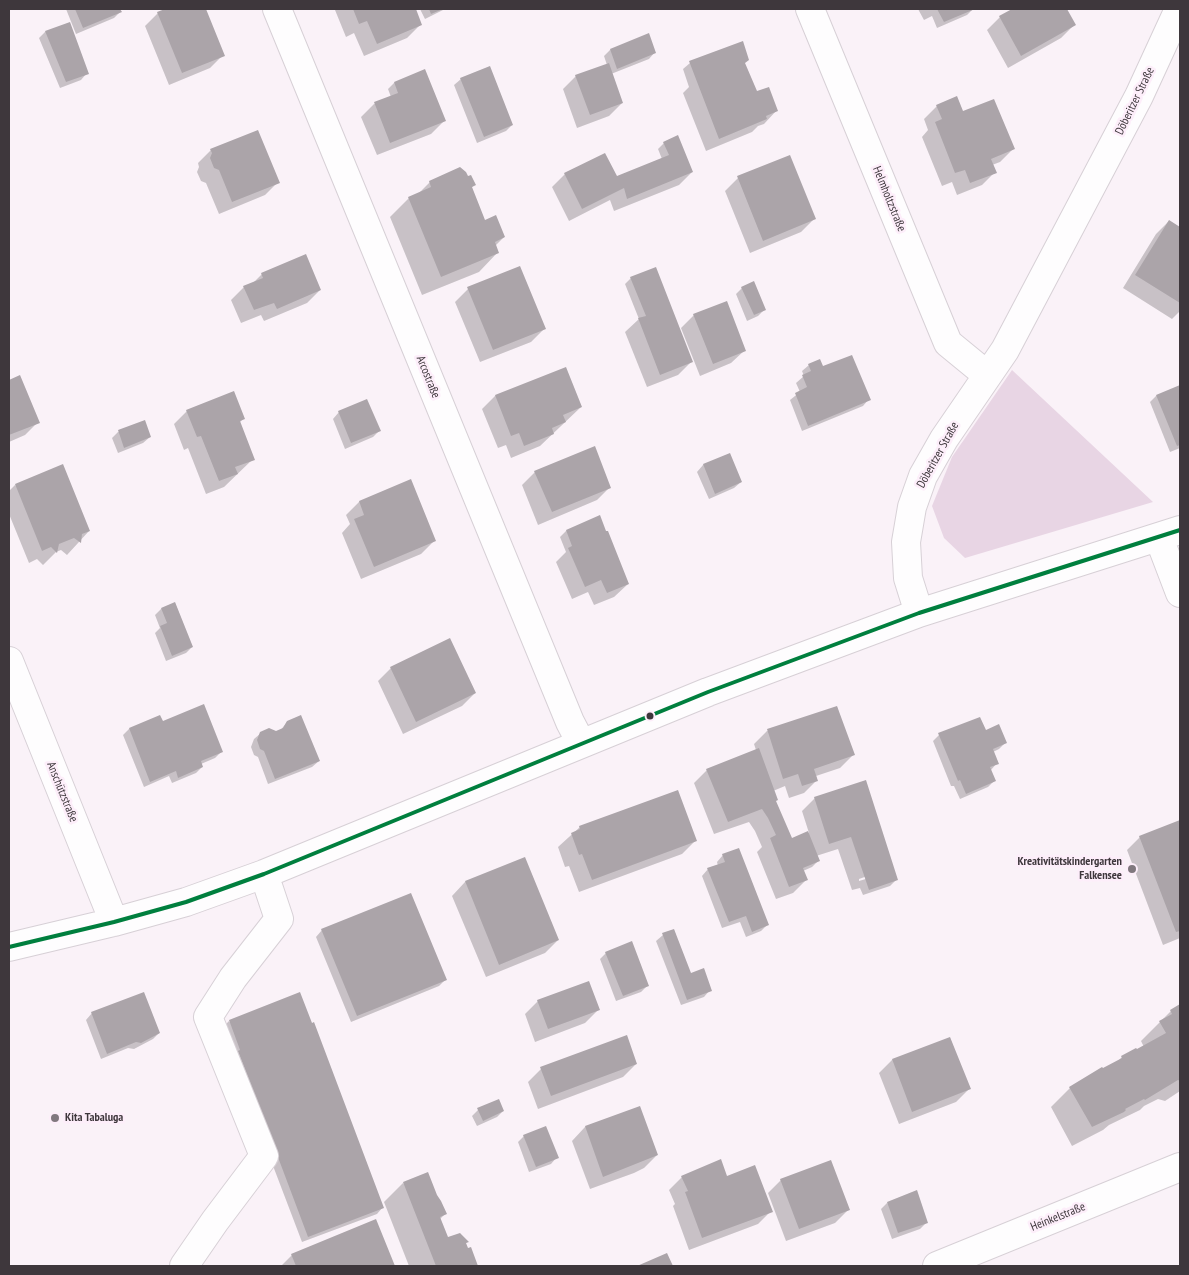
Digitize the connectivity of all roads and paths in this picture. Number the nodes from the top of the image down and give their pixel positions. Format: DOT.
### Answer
graph roads {
  1 [pos="277,9"];
  2 [pos="810,9"];
  3 [pos="1179,9"];
  4 [pos="986,375"];
  5 [pos="1170,534"];
  6 [pos="1180,593"];
  7 [pos="919,613"];
  8 [pos="9,662"];
  9 [pos="581,744"];
  10 [pos="264,874"];
  11 [pos="114,922"];
  12 [pos="9,947"];
  13 [pos="1180,1167"];
  14 [pos="184,1266"];
  15 [pos="937,1266"];
  1 -- 9 [label="street, Arcostraße"];
  2 -- 4 [label="street, Helmholtzstraße"];
  3 -- 4 [label="street, Döberitzer Straße"];
  4 -- 7 [label="street, Döberitzer Straße"];
  5 -- 6 [label="street"];
  5 -- 7 [label="street"];
  7 -- 9 [label="street"];
  8 -- 11 [label="street, Anschützstraße"];
  9 -- 10 [label="street"];
  10 -- 11 [label="street"];
  10 -- 14 [label="street"];
  11 -- 12 [label="street"];
  13 -- 15 [label="street, Heinkelstraße"];
}
